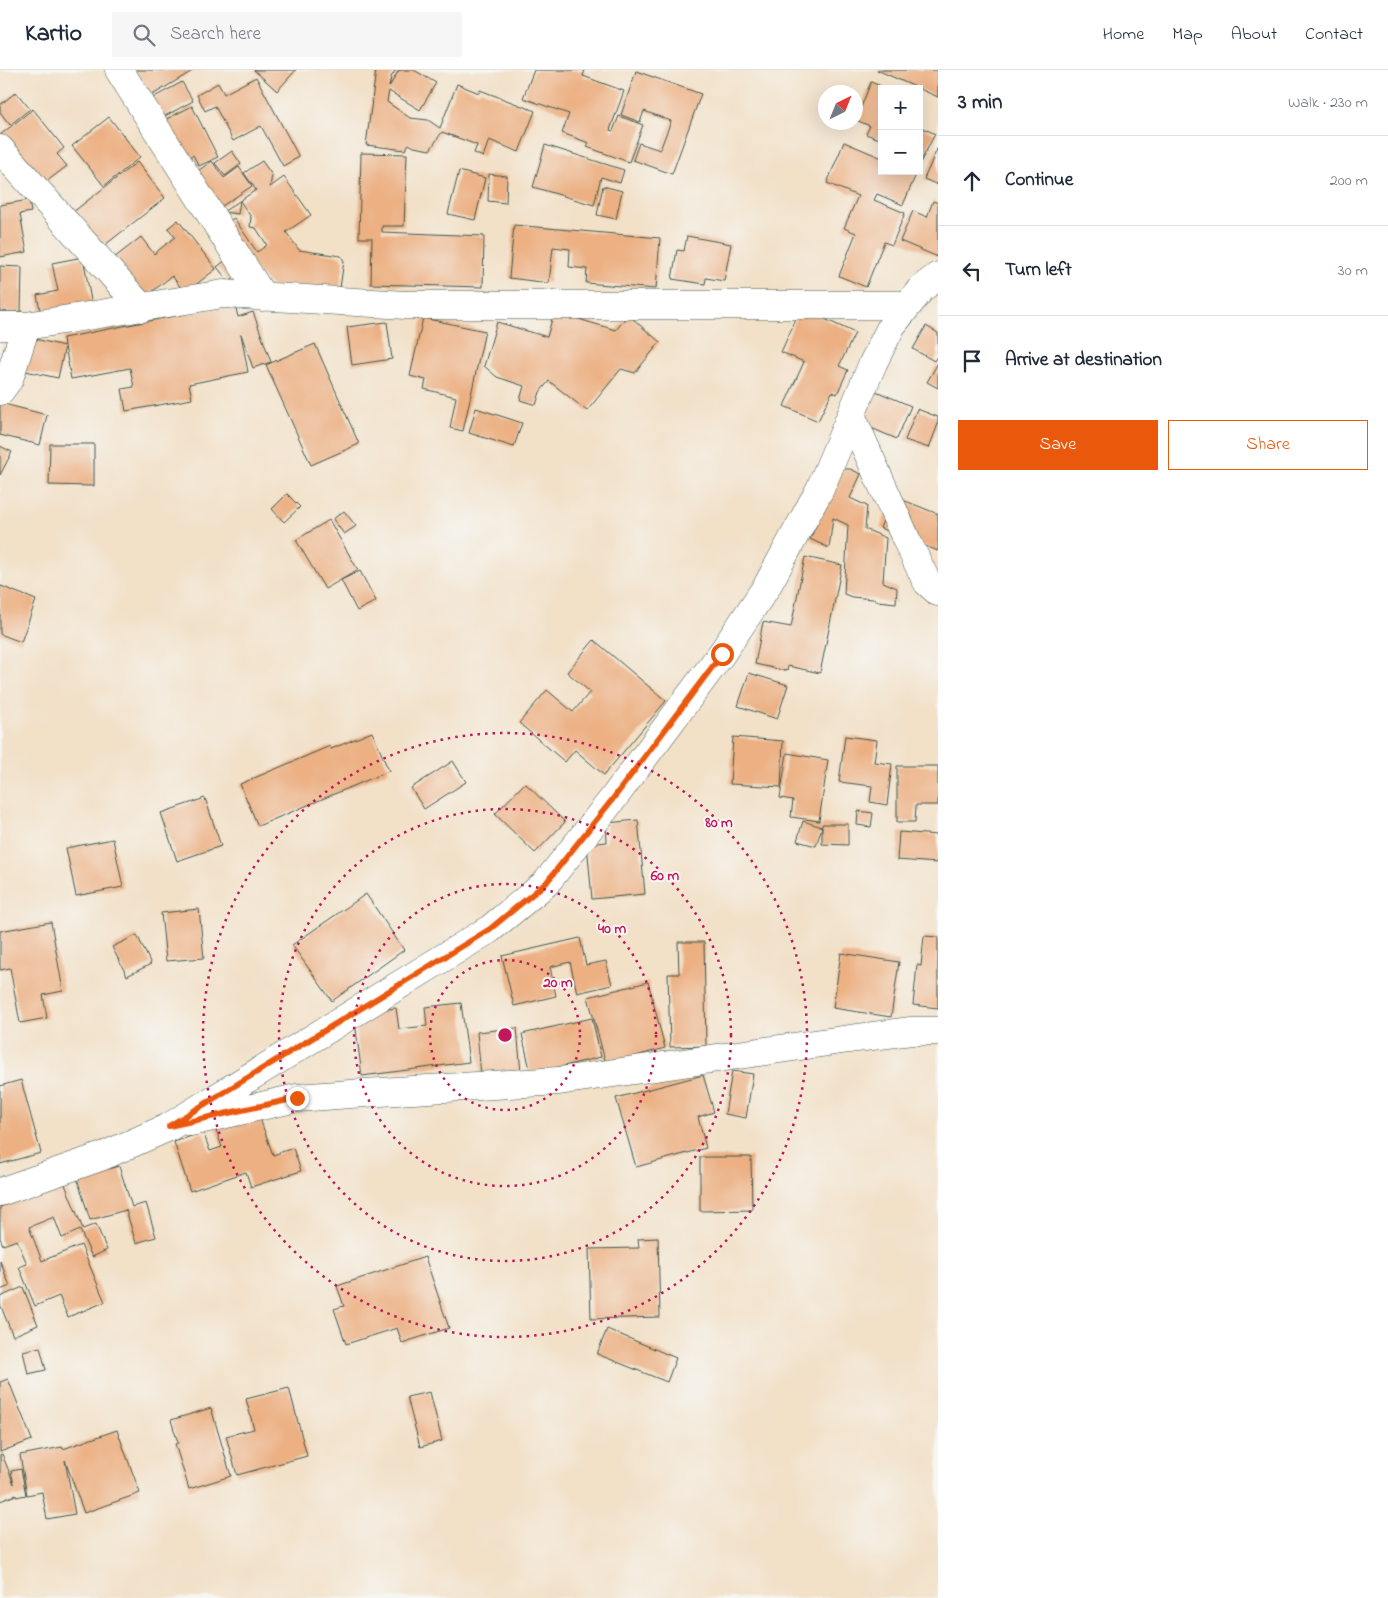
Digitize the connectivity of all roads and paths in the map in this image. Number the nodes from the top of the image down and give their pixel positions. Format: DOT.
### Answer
graph roads {
  1 [pos="118,70"];
  2 [pos="0,149"];
  3 [pos="927,292"];
  4 [pos="263,297"];
  5 [pos="142,308"];
  6 [pos="13,326"];
  7 [pos="0,391"];
  8 [pos="851,415"];
  9 [pos="938,592"];
  10 [pos="938,1030"];
  11 [pos="169,1126"];
  12 [pos="0,1192"];
  1 -- 4 [label="street"];
  2 -- 5 [label="street"];
  3 -- 4 [label="street"];
  3 -- 8 [label="street"];
  4 -- 5 [label="street"];
  5 -- 6 [label="street"];
  6 -- 7 [label="street"];
  8 -- 9 [label="street"];
  8 -- 11 [label="street"];
  10 -- 11 [label="street"];
  11 -- 12 [label="street"];
}
